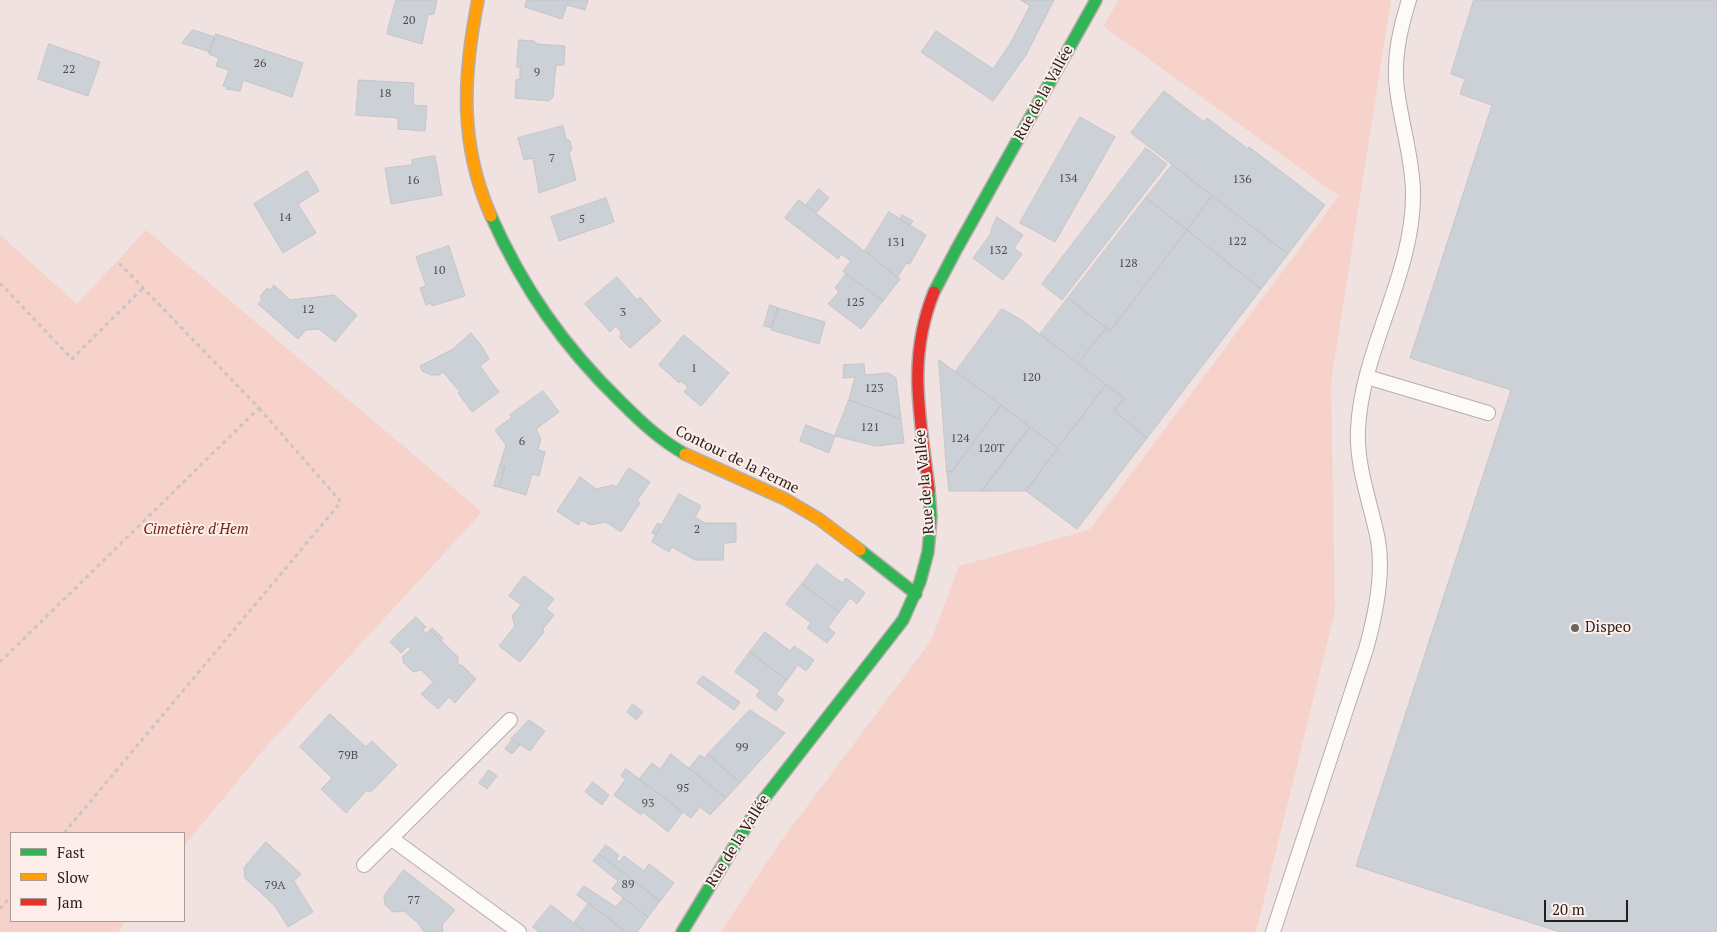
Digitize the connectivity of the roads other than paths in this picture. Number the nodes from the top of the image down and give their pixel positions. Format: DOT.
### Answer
graph roads {
  1 [pos="478,0"];
  2 [pos="1096,0"];
  3 [pos="1409,0"];
  4 [pos="1367,377"];
  5 [pos="1488,414"];
  6 [pos="916,594"];
  7 [pos="510,720"];
  8 [pos="392,839"];
  9 [pos="364,865"];
  10 [pos="519,932"];
  11 [pos="682,932"];
  12 [pos="1273,932"];
  1 -- 6 [label="street, Contour de la Ferme"];
  2 -- 6 [label="street, Rue de la Vallée"];
  3 -- 4 [label="lane"];
  4 -- 5 [label="lane"];
  4 -- 12 [label="lane"];
  6 -- 11 [label="street, Rue de la Vallée"];
  7 -- 8 [label="lane"];
  8 -- 9 [label="lane"];
  8 -- 10 [label="lane"];
}
